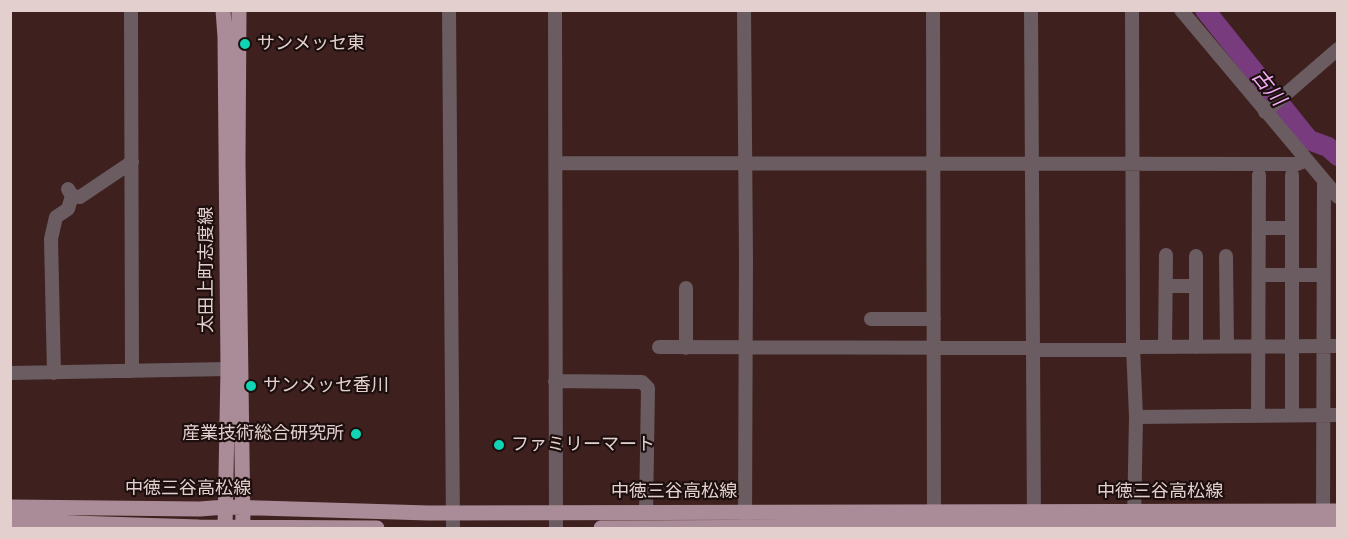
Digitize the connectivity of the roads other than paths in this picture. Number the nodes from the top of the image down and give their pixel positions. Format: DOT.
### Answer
graph roads {
  1 [pos="131,10"];
  2 [pos="222,10"];
  3 [pos="239,10"];
  4 [pos="448,10"];
  5 [pos="555,10"];
  6 [pos="744,10"];
  7 [pos="933,10"];
  8 [pos="1031,10"];
  9 [pos="1132,10"];
  10 [pos="1181,10"];
  11 [pos="1338,50"];
  12 [pos="1265,112"];
  13 [pos="1307,160"];
  14 [pos="132,162"];
  15 [pos="1134,162"];
  16 [pos="555,163"];
  17 [pos="744,163"];
  18 [pos="934,163"];
  19 [pos="1031,163"];
  20 [pos="1259,175"];
  21 [pos="1292,175"];
  22 [pos="1324,181"];
  23 [pos="1338,197"];
  24 [pos="1259,228"];
  25 [pos="1292,228"];
  26 [pos="1166,255"];
  27 [pos="1226,255"];
  28 [pos="1196,256"];
  29 [pos="1259,275"];
  30 [pos="1292,275"];
  31 [pos="1329,277"];
  32 [pos="1166,286"];
  33 [pos="1196,286"];
  34 [pos="686,288"];
  35 [pos="871,318"];
  36 [pos="934,319"];
  37 [pos="1227,346"];
  38 [pos="1259,346"];
  39 [pos="1292,346"];
  40 [pos="1331,346"];
  41 [pos="659,347"];
  42 [pos="934,347"];
  43 [pos="1165,347"];
  44 [pos="1196,347"];
  45 [pos="686,348"];
  46 [pos="1133,348"];
  47 [pos="746,349"];
  48 [pos="1033,349"];
  49 [pos="228,369"];
  50 [pos="132,372"];
  51 [pos="10,373"];
  52 [pos="54,373"];
  53 [pos="555,381"];
  54 [pos="1331,415"];
  55 [pos="1258,416"];
  56 [pos="1292,416"];
  57 [pos="1136,417"];
  58 [pos="10,507"];
  59 [pos="225,507"];
  60 [pos="243,509"];
  61 [pos="556,511"];
  62 [pos="452,512"];
  63 [pos="646,512"];
  64 [pos="1329,520"];
  65 [pos="10,521"];
  66 [pos="745,522"];
  67 [pos="934,522"];
  68 [pos="1034,522"];
  69 [pos="1134,522"];
  70 [pos="225,528"];
  71 [pos="243,528"];
  72 [pos="377,528"];
  73 [pos="453,528"];
  74 [pos="556,528"];
  75 [pos="601,528"];
  1 -- 14 [label="street"];
  2 -- 49 [label="main road, 太田上町志度線"];
  3 -- 60 [label="main road, 太田上町志度線"];
  4 -- 62 [label="street"];
  5 -- 16 [label="street"];
  6 -- 17 [label="street"];
  7 -- 18 [label="street"];
  8 -- 19 [label="street"];
  9 -- 15 [label="street"];
  10 -- 12 [label="street"];
  11 -- 12 [label="street"];
  12 -- 13 [label="street"];
  13 -- 15 [label="street"];
  13 -- 22 [label="street"];
  14 -- 50 [label="street"];
  14 -- 52 [label="street"];
  15 -- 19 [label="street"];
  15 -- 46 [label="street"];
  16 -- 17 [label="street"];
  16 -- 53 [label="street"];
  17 -- 18 [label="street"];
  17 -- 47 [label="street"];
  18 -- 19 [label="street"];
  18 -- 36 [label="street"];
  19 -- 48 [label="street"];
  20 -- 24 [label="street"];
  21 -- 25 [label="street"];
  22 -- 23 [label="street"];
  22 -- 31 [label="street"];
  24 -- 25 [label="street"];
  24 -- 29 [label="street"];
  25 -- 30 [label="street"];
  26 -- 32 [label="street"];
  27 -- 37 [label="street"];
  28 -- 33 [label="street"];
  29 -- 30 [label="street"];
  29 -- 38 [label="street"];
  30 -- 31 [label="street"];
  30 -- 39 [label="street"];
  31 -- 40 [label="street"];
  32 -- 33 [label="street"];
  32 -- 43 [label="street"];
  33 -- 44 [label="street"];
  34 -- 45 [label="street"];
  35 -- 36 [label="street"];
  36 -- 42 [label="street"];
  37 -- 38 [label="street"];
  37 -- 44 [label="street"];
  38 -- 39 [label="street"];
  38 -- 55 [label="street"];
  39 -- 40 [label="street"];
  39 -- 56 [label="street"];
  40 -- 54 [label="street"];
  41 -- 45 [label="street"];
  42 -- 47 [label="street"];
  42 -- 48 [label="street"];
  42 -- 67 [label="street"];
  43 -- 44 [label="street"];
  43 -- 46 [label="street"];
  45 -- 47 [label="street"];
  46 -- 48 [label="street"];
  46 -- 57 [label="street"];
  47 -- 66 [label="street"];
  48 -- 68 [label="street"];
  49 -- 50 [label="street"];
  49 -- 59 [label="main road, 太田上町志度線"];
  50 -- 52 [label="street"];
  51 -- 52 [label="street"];
  53 -- 61 [label="street"];
  53 -- 63 [label="street"];
  54 -- 56 [label="street"];
  54 -- 64 [label="street"];
  55 -- 56 [label="street"];
  55 -- 57 [label="street"];
  57 -- 69 [label="street"];
  58 -- 59 [label="main road, 中徳三谷高松線"];
  59 -- 60 [label="main road, 中徳三谷高松線"];
  59 -- 70 [label="main road, 太田上町志度線"];
  60 -- 62 [label="main road, 中徳三谷高松線"];
  60 -- 71 [label="main road, 太田上町志度線"];
  61 -- 62 [label="main road, 中徳三谷高松線"];
  61 -- 63 [label="main road, 中徳三谷高松線"];
  61 -- 74 [label="street"];
  62 -- 73 [label="street"];
  63 -- 66 [label="main road, 中徳三谷高松線"];
  64 -- 69 [label="main road, 中徳三谷高松線"];
  65 -- 70 [label="main road, 中徳三谷高松線"];
  66 -- 67 [label="main road, 中徳三谷高松線"];
  66 -- 75 [label="main road, 中徳三谷高松線"];
  67 -- 68 [label="main road, 中徳三谷高松線"];
  68 -- 69 [label="main road, 中徳三谷高松線"];
  70 -- 71 [label="main road, 中徳三谷高松線"];
  71 -- 72 [label="main road, 中徳三谷高松線"];
}
